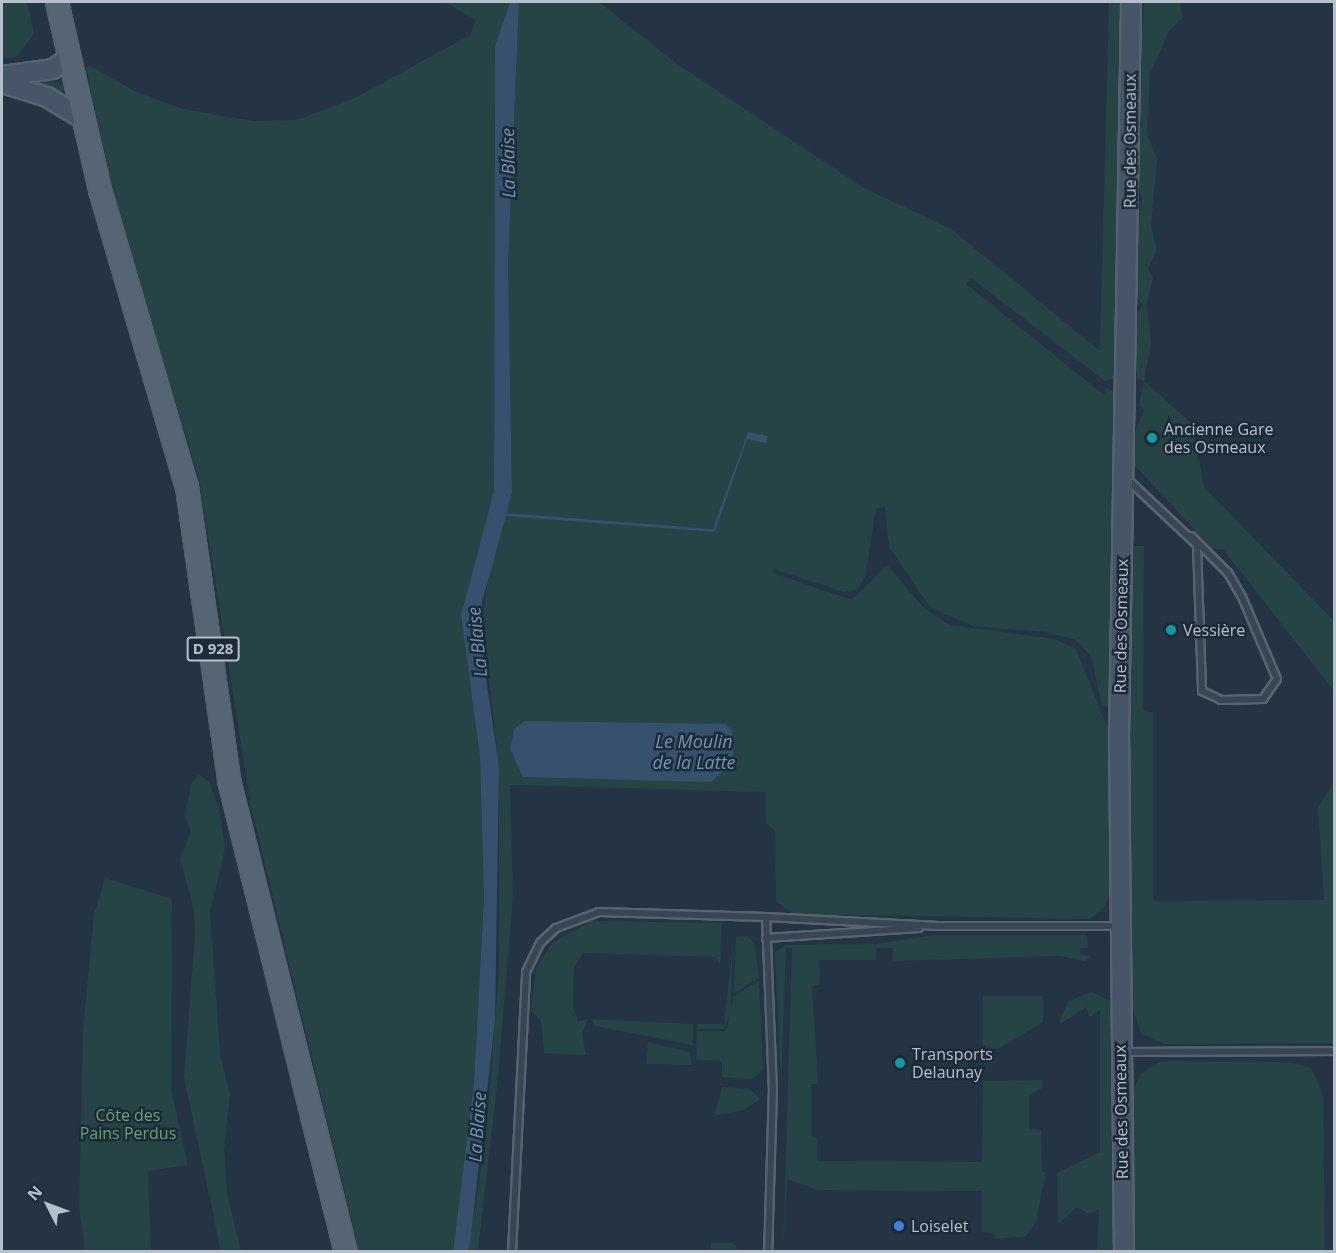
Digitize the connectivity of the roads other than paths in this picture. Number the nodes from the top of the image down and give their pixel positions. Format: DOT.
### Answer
graph roads {
  1 [pos="57,2"];
  2 [pos="1131,2"];
  3 [pos="69,49"];
  4 [pos="2,76"];
  5 [pos="2,83"];
  6 [pos="85,120"];
  7 [pos="1124,477"];
  8 [pos="1191,536"];
  9 [pos="766,916"];
  10 [pos="938,926"];
  11 [pos="1120,926"];
  12 [pos="766,938"];
  13 [pos="1335,1051"];
  14 [pos="1120,1052"];
  15 [pos="346,1251"];
  16 [pos="512,1251"];
  17 [pos="768,1251"];
  18 [pos="1124,1251"];
  1 -- 3 [label="main road, D 928"];
  2 -- 7 [label="main road, Rue des Osmeaux"];
  3 -- 4 [label="main road"];
  3 -- 6 [label="main road, D 928"];
  5 -- 6 [label="main road"];
  6 -- 15 [label="main road, D 928"];
  7 -- 8 [label="lane"];
  7 -- 11 [label="main road, Rue des Osmeaux"];
  8 -- 8 [label="lane"];
  9 -- 10 [label="lane"];
  9 -- 12 [label="lane"];
  9 -- 16 [label="lane"];
  10 -- 11 [label="lane"];
  10 -- 12 [label="lane"];
  11 -- 14 [label="main road, Rue des Osmeaux"];
  12 -- 17 [label="lane"];
  13 -- 14 [label="lane"];
  14 -- 18 [label="main road, Rue des Osmeaux"];
}
